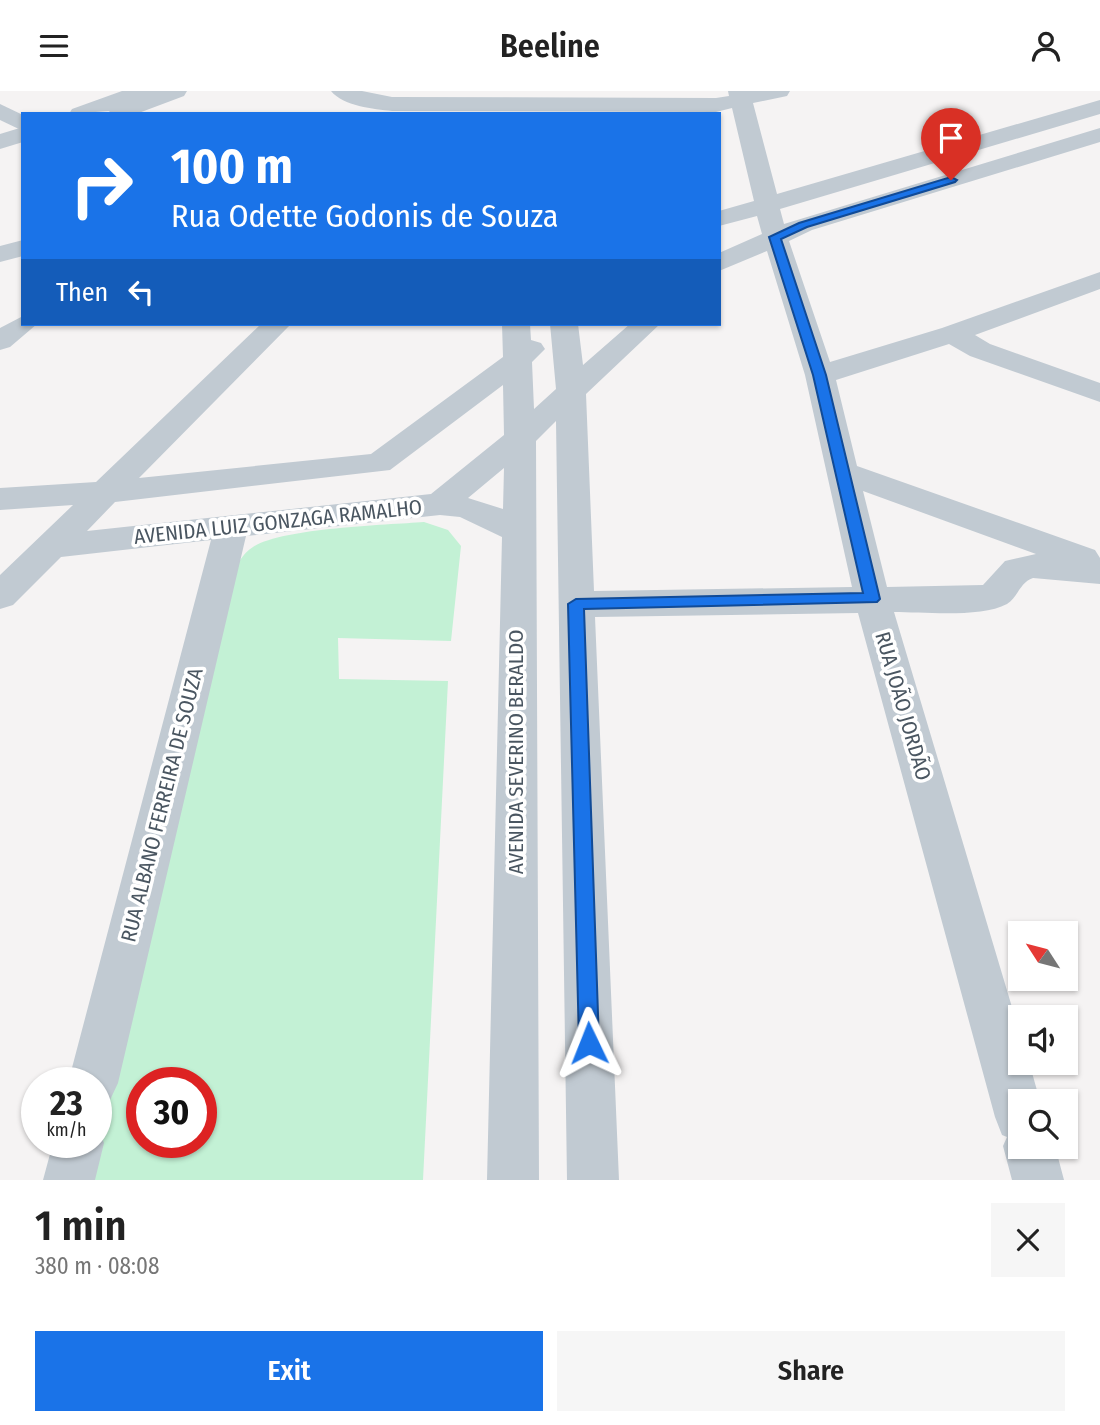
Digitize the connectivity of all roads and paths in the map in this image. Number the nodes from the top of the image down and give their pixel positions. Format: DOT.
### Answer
graph roads {
  1 [pos="143,91"];
  2 [pos="176,91"];
  3 [pos="342,91"];
  4 [pos="779,91"];
  5 [pos="740,96"];
  6 [pos="520,103"];
  7 [pos="563,103"];
  8 [pos="0,111"];
  9 [pos="85,112"];
  10 [pos="121,112"];
  11 [pos="1096,112"];
  12 [pos="21,123"];
  13 [pos="21,135"];
  14 [pos="1100,135"];
  15 [pos="0,142"];
  16 [pos="21,146"];
  17 [pos="0,153"];
  18 [pos="721,219"];
  19 [pos="772,221"];
  20 [pos="21,249"];
  21 [pos="0,254"];
  22 [pos="721,261"];
  23 [pos="1100,280"];
  24 [pos="21,325"];
  25 [pos="275,326"];
  26 [pos="516,326"];
  27 [pos="560,326"];
  28 [pos="563,326"];
  29 [pos="644,326"];
  30 [pos="952,334"];
  31 [pos="0,341"];
  32 [pos="515,362"];
  33 [pos="820,375"];
  34 [pos="571,392"];
  35 [pos="1100,393"];
  36 [pos="520,437"];
  37 [pos="843,472"];
  38 [pos="109,492"];
  39 [pos="0,499"];
  40 [pos="440,504"];
  41 [pos="231,527"];
  42 [pos="518,531"];
  43 [pos="52,546"];
  44 [pos="1100,564"];
  45 [pos="1100,572"];
  46 [pos="0,596"];
  47 [pos="872,599"];
  48 [pos="576,604"];
  49 [pos="97,1067"];
  50 [pos="1012,1089"];
  51 [pos="74,1158"];
  52 [pos="1032,1159"];
  53 [pos="69,1180"];
  54 [pos="513,1180"];
  55 [pos="593,1180"];
  56 [pos="1038,1180"];
  1 -- 9 [label="street"];
  2 -- 10 [label="street"];
  3 -- 6 [label="street"];
  4 -- 5 [label="street"];
  5 -- 7 [label="street"];
  5 -- 19 [label="street, RUA JOÃO JORDÃO"];
  6 -- 7 [label="street"];
  8 -- 12 [label="street"];
  11 -- 19 [label="street"];
  13 -- 15 [label="street"];
  14 -- 19 [label="street"];
  16 -- 17 [label="street"];
  18 -- 19 [label="street"];
  19 -- 22 [label="street"];
  19 -- 33 [label="street, RUA JOÃO JORDÃO"];
  20 -- 21 [label="street"];
  23 -- 30 [label="street"];
  24 -- 31 [label="street"];
  25 -- 38 [label="street"];
  26 -- 32 [label="street, AVENIDA SEVERINO BERALDO"];
  27 -- 32 [label="street"];
  28 -- 34 [label="street"];
  29 -- 34 [label="street, AVENIDA LUIZ GONZAGA RAMALHO"];
  30 -- 33 [label="street"];
  30 -- 35 [label="street"];
  32 -- 36 [label="street, AVENIDA SEVERINO BERALDO"];
  32 -- 38 [label="street"];
  33 -- 37 [label="street, RUA JOÃO JORDÃO"];
  34 -- 36 [label="street, AVENIDA LUIZ GONZAGA RAMALHO"];
  34 -- 48 [label="street"];
  36 -- 40 [label="street, AVENIDA LUIZ GONZAGA RAMALHO"];
  36 -- 42 [label="street, AVENIDA SEVERINO BERALDO"];
  37 -- 44 [label="street"];
  37 -- 47 [label="street, RUA JOÃO JORDÃO"];
  38 -- 39 [label="street"];
  38 -- 43 [label="street"];
  40 -- 41 [label="street, AVENIDA LUIZ GONZAGA RAMALHO"];
  40 -- 42 [label="street"];
  41 -- 43 [label="street, AVENIDA LUIZ GONZAGA RAMALHO"];
  41 -- 49 [label="street, RUA ALBANO FERREIRA DE SOUZA"];
  42 -- 54 [label="street, AVENIDA SEVERINO BERALDO"];
  43 -- 46 [label="street"];
  45 -- 47 [label="street"];
  47 -- 48 [label="street"];
  47 -- 50 [label="street, RUA JOÃO JORDÃO"];
  48 -- 55 [label="street"];
  51 -- 53 [label="street"];
  52 -- 56 [label="street"];
}
